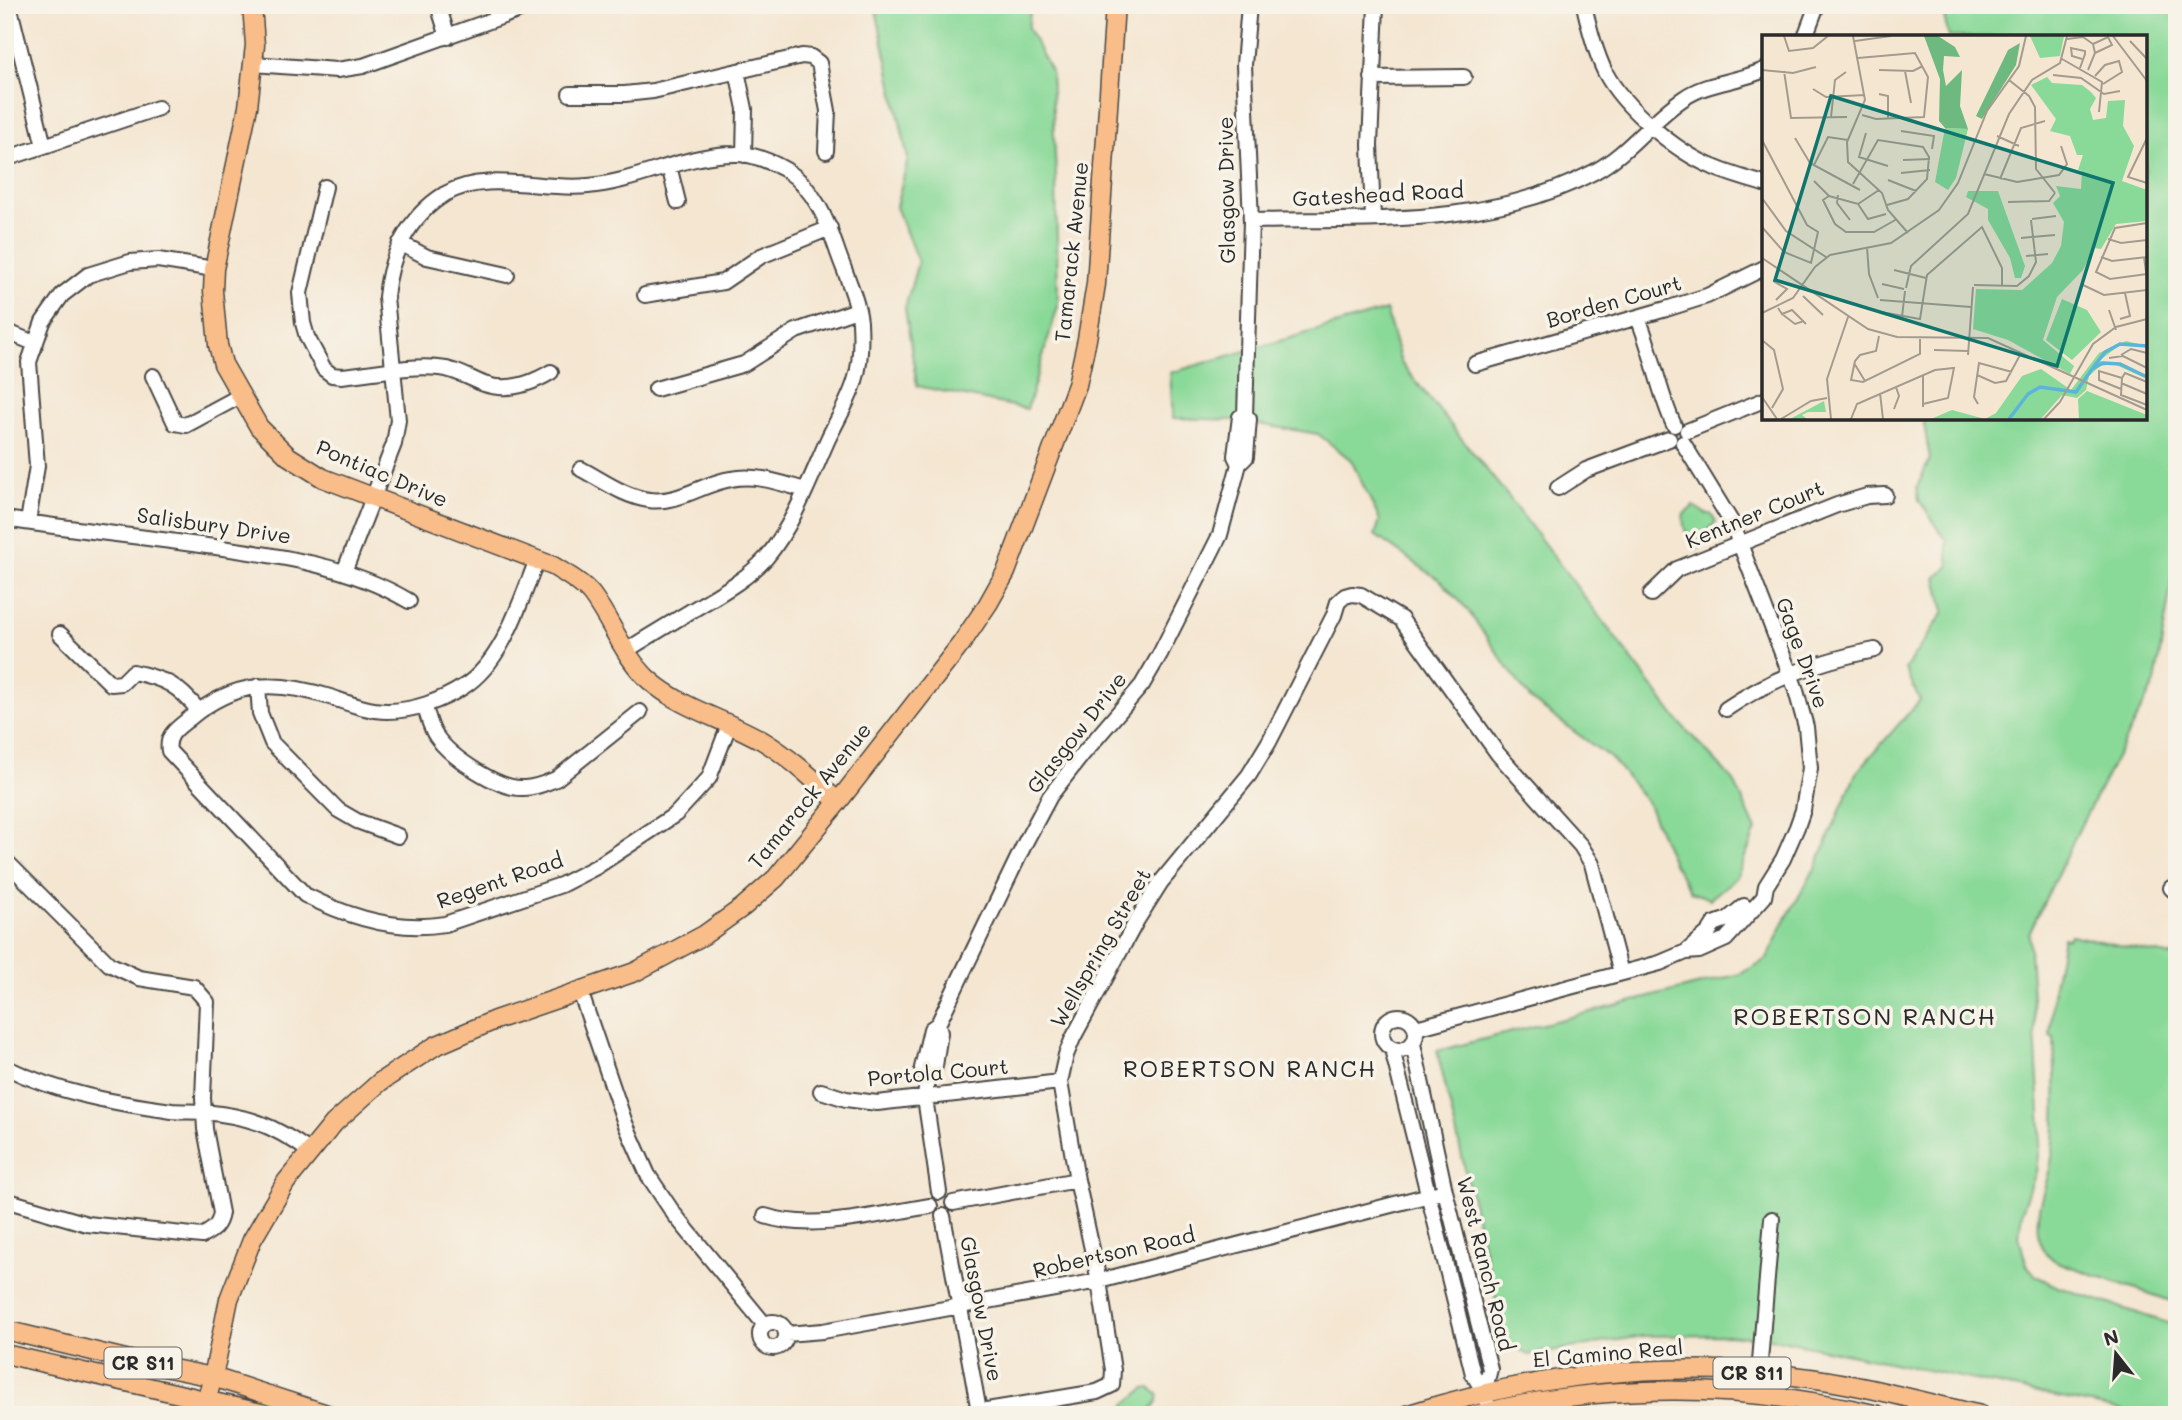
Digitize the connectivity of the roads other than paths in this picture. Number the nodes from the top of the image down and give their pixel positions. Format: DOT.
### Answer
graph roads {
  1 [pos="9,5"];
  2 [pos="252,5"];
  3 [pos="438,5"];
  4 [pos="534,5"];
  5 [pos="1115,5"];
  6 [pos="1249,5"];
  7 [pos="1376,5"];
  8 [pos="1584,5"];
  9 [pos="1817,5"];
  10 [pos="1806,35"];
  11 [pos="448,37"];
  12 [pos="253,64"];
  13 [pos="737,71"];
  14 [pos="1762,72"];
  15 [pos="1464,77"];
  16 [pos="1372,78"];
  17 [pos="570,94"];
  18 [pos="158,108"];
  19 [pos="1652,127"];
  20 [pos="44,146"];
  21 [pos="826,151"];
  22 [pos="744,155"];
  23 [pos="5,159"];
  24 [pos="669,166"];
  25 [pos="1762,183"];
  26 [pos="325,187"];
  27 [pos="678,202"];
  28 [pos="1373,218"];
  29 [pos="1251,221"];
  30 [pos="830,229"];
  31 [pos="400,243"];
  32 [pos="1762,266"];
  33 [pos="214,269"];
  34 [pos="507,275"];
  35 [pos="645,295"];
  36 [pos="857,310"];
  37 [pos="1638,318"];
  38 [pos="5,331"];
  39 [pos="34,343"];
  40 [pos="1475,365"];
  41 [pos="395,371"];
  42 [pos="551,372"];
  43 [pos="153,376"];
  44 [pos="656,389"];
  45 [pos="240,396"];
  46 [pos="1762,401"];
  47 [pos="1678,435"];
  48 [pos="581,469"];
  49 [pos="1558,488"];
  50 [pos="805,490"];
  51 [pos="1885,495"];
  52 [pos="374,498"];
  53 [pos="5,519"];
  54 [pos="28,522"];
  55 [pos="1740,544"];
  56 [pos="537,560"];
  57 [pos="344,572"];
  58 [pos="1651,594"];
  59 [pos="409,601"];
  60 [pos="60,634"];
  61 [pos="627,650"];
  62 [pos="1875,650"];
  63 [pos="1789,674"];
  64 [pos="258,686"];
  65 [pos="424,705"];
  66 [pos="1726,709"];
  67 [pos="199,710"];
  68 [pos="640,712"];
  69 [pos="729,725"];
  70 [pos="838,802"];
  71 [pos="398,836"];
  72 [pos="5,860"];
  73 [pos="1621,973"];
  74 [pos="580,991"];
  75 [pos="1416,1028"];
  76 [pos="1413,1044"];
  77 [pos="1392,1049"];
  78 [pos="5,1067"];
  79 [pos="1060,1082"];
  80 [pos="821,1091"];
  81 [pos="925,1098"];
  82 [pos="204,1112"];
  83 [pos="309,1151"];
  84 [pos="1077,1180"];
  85 [pos="1446,1191"];
  86 [pos="939,1192"];
  87 [pos="1427,1196"];
  88 [pos="5,1200"];
  89 [pos="953,1203"];
  90 [pos="930,1206"];
  91 [pos="765,1216"];
  92 [pos="943,1216"];
  93 [pos="1772,1219"];
  94 [pos="1099,1281"];
  95 [pos="959,1308"];
  96 [pos="765,1325"];
  97 [pos="5,1330"];
  98 [pos="786,1334"];
  99 [pos="5,1354"];
  100 [pos="1759,1373"];
  101 [pos="213,1377"];
  102 [pos="1484,1392"];
  103 [pos="204,1408"];
  104 [pos="979,1411"];
  105 [pos="1484,1414"];
  106 [pos="270,1415"];
  107 [pos="330,1415"];
  108 [pos="956,1415"];
  109 [pos="1406,1415"];
  110 [pos="1878,1415"];
  111 [pos="1981,1415"];
  1 -- 20 [label="street"];
  2 -- 12 [label="main road, Pontiac Drive"];
  3 -- 11 [label="street"];
  4 -- 11 [label="street"];
  5 -- 70 [label="main road, Tamarack Avenue"];
  6 -- 29 [label="street, Glasgow Drive"];
  7 -- 16 [label="street"];
  8 -- 19 [label="street"];
  9 -- 10 [label="street"];
  11 -- 12 [label="street"];
  12 -- 33 [label="main road, Pontiac Drive"];
  13 -- 17 [label="street"];
  13 -- 21 [label="street"];
  13 -- 22 [label="street"];
  14 -- 19 [label="street, Gateshead Road"];
  15 -- 16 [label="street"];
  16 -- 28 [label="street"];
  18 -- 20 [label="street"];
  19 -- 25 [label="street"];
  19 -- 28 [label="street, Gateshead Road"];
  20 -- 23 [label="street"];
  22 -- 24 [label="street"];
  22 -- 30 [label="street"];
  24 -- 27 [label="street"];
  24 -- 31 [label="street"];
  26 -- 41 [label="street"];
  28 -- 29 [label="street, Gateshead Road"];
  29 -- 81 [label="street, Glasgow Drive"];
  30 -- 35 [label="street"];
  30 -- 36 [label="street"];
  31 -- 34 [label="street"];
  31 -- 41 [label="street"];
  32 -- 37 [label="street, Borden Court"];
  33 -- 39 [label="street"];
  33 -- 45 [label="main road, Pontiac Drive"];
  36 -- 44 [label="street"];
  36 -- 50 [label="street"];
  37 -- 40 [label="street, Borden Court"];
  37 -- 47 [label="street, Gage Drive"];
  38 -- 39 [label="street"];
  39 -- 54 [label="street"];
  41 -- 42 [label="street"];
  41 -- 52 [label="street"];
  43 -- 45 [label="street"];
  45 -- 52 [label="main road, Pontiac Drive"];
  46 -- 47 [label="street"];
  47 -- 49 [label="street"];
  47 -- 55 [label="street, Gage Drive"];
  48 -- 50 [label="street"];
  50 -- 61 [label="street"];
  51 -- 55 [label="street, Kentner Court"];
  52 -- 56 [label="main road, Pontiac Drive"];
  52 -- 57 [label="street"];
  53 -- 54 [label="street, Salisbury Drive"];
  54 -- 57 [label="street, Salisbury Drive"];
  55 -- 58 [label="street, Kentner Court"];
  55 -- 63 [label="street, Gage Drive"];
  56 -- 61 [label="main road, Pontiac Drive"];
  56 -- 65 [label="street"];
  57 -- 59 [label="street, Salisbury Drive"];
  60 -- 67 [label="street"];
  61 -- 69 [label="main road, Pontiac Drive"];
  62 -- 63 [label="street"];
  63 -- 66 [label="street"];
  63 -- 73 [label="street, Gage Drive"];
  64 -- 65 [label="street"];
  64 -- 67 [label="street, Regent Road"];
  64 -- 71 [label="street"];
  65 -- 68 [label="street"];
  67 -- 69 [label="street, Regent Road"];
  69 -- 70 [label="main road, Pontiac Drive"];
  70 -- 74 [label="main road, Tamarack Avenue"];
  72 -- 82 [label="street"];
  73 -- 75 [label="street, Gage Drive"];
  73 -- 79 [label="street, Wellspring Street"];
  74 -- 83 [label="main road, Tamarack Avenue"];
  74 -- 96 [label="street"];
  75 -- 76 [label="street"];
  75 -- 77 [label="street"];
  76 -- 77 [label="street"];
  76 -- 85 [label="street, West Ranch Road"];
  77 -- 87 [label="street, West Ranch Road"];
  78 -- 82 [label="street"];
  79 -- 81 [label="street, Portola Court"];
  79 -- 84 [label="street, Wellspring Street"];
  80 -- 81 [label="street, Portola Court"];
  81 -- 86 [label="street, Glasgow Drive"];
  82 -- 83 [label="street"];
  82 -- 88 [label="street"];
  83 -- 101 [label="main road, Tamarack Avenue"];
  84 -- 89 [label="street"];
  84 -- 94 [label="street, Wellspring Street"];
  85 -- 87 [label="street, Robertson Road"];
  85 -- 102 [label="street, West Ranch Road"];
  86 -- 89 [label="street"];
  86 -- 90 [label="street"];
  87 -- 94 [label="street, Robertson Road"];
  87 -- 102 [label="street, West Ranch Road"];
  89 -- 92 [label="street"];
  90 -- 91 [label="street"];
  90 -- 92 [label="street"];
  92 -- 95 [label="street, Glasgow Drive"];
  93 -- 100 [label="street"];
  94 -- 95 [label="street, Robertson Road"];
  94 -- 104 [label="street, Wellspring Street"];
  95 -- 98 [label="street, Robertson Road"];
  95 -- 104 [label="street, Glasgow Drive"];
  96 -- 98 [label="street"];
  96 -- 98 [label="street"];
  97 -- 101 [label="main road, CR S11"];
  99 -- 103 [label="main road, CR S11"];
  100 -- 102 [label="main road, El Camino Real / CR S11"];
  100 -- 111 [label="main road, El Camino Real / CR S11"];
  101 -- 103 [label="main road, Tamarack Avenue"];
  101 -- 107 [label="main road, CR S11"];
  102 -- 105 [label="street"];
  102 -- 109 [label="main road, El Camino Real / CR S11"];
  103 -- 106 [label="main road, CR S11"];
  104 -- 108 [label="street"];
  105 -- 110 [label="main road, El Camino Real / CR S11"];
}
